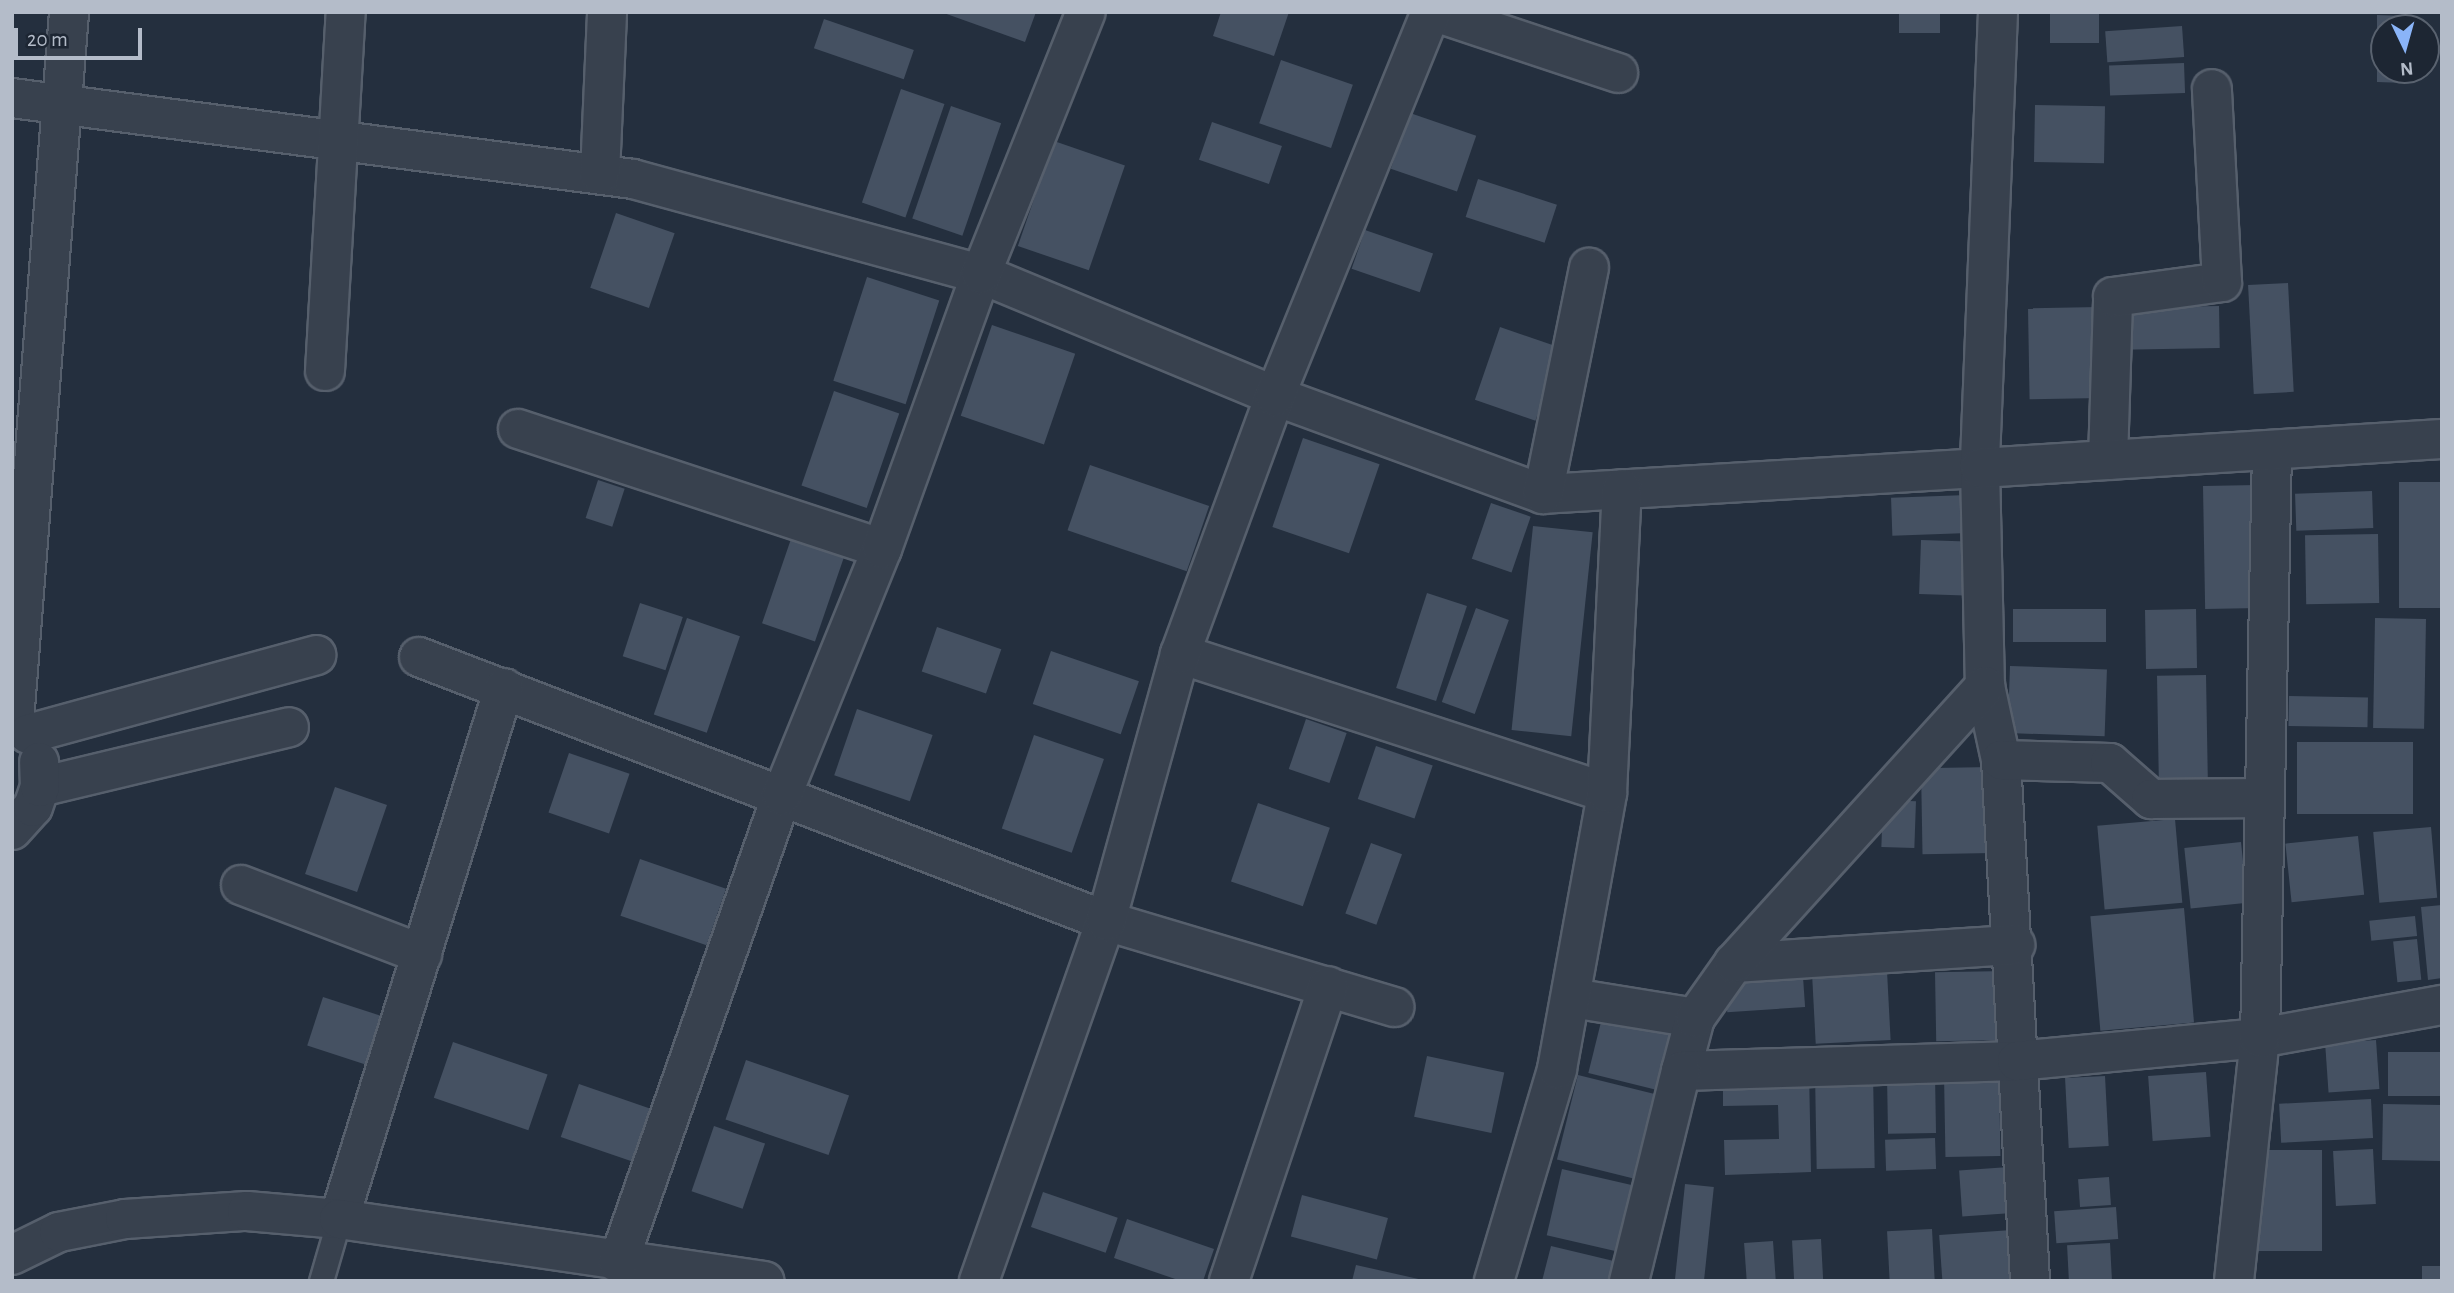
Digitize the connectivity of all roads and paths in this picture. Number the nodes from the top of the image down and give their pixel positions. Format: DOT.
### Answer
graph roads {
  1 [pos="69,12"];
  2 [pos="346,12"];
  3 [pos="607,12"];
  4 [pos="1086,12"];
  5 [pos="1433,12"];
  6 [pos="1998,12"];
  7 [pos="1618,73"];
  8 [pos="2213,89"];
  9 [pos="12,98"];
  10 [pos="62,105"];
  11 [pos="338,140"];
  12 [pos="600,174"];
  13 [pos="1589,268"];
  14 [pos="981,274"];
  15 [pos="325,371"];
  16 [pos="1275,396"];
  17 [pos="518,429"];
  18 [pos="2442,439"];
  19 [pos="2272,450"];
  20 [pos="2108,460"];
  21 [pos="1980,468"];
  22 [pos="1622,489"];
  23 [pos="1543,494"];
  24 [pos="882,549"];
  25 [pos="1180,653"];
  26 [pos="316,655"];
  27 [pos="419,657"];
  28 [pos="1985,686"];
  29 [pos="504,688"];
  30 [pos="18,725"];
  31 [pos="289,727"];
  32 [pos="2001,760"];
  33 [pos="40,787"];
  34 [pos="1607,793"];
  35 [pos="782,795"];
  36 [pos="2265,797"];
  37 [pos="12,830"];
  38 [pos="241,885"];
  39 [pos="1106,921"];
  40 [pos="2015,945"];
  41 [pos="422,954"];
  42 [pos="1734,964"];
  43 [pos="1328,986"];
  44 [pos="1572,998"];
  45 [pos="2442,1005"];
  46 [pos="1394,1007"];
  47 [pos="1695,1018"];
  48 [pos="2260,1038"];
  49 [pos="2017,1061"];
  50 [pos="1681,1071"];
  51 [pos="339,1219"];
  52 [pos="12,1255"];
  53 [pos="618,1263"];
  54 [pos="321,1281"];
  55 [pos="765,1281"];
  56 [pos="979,1281"];
  57 [pos="1229,1281"];
  58 [pos="1494,1281"];
  59 [pos="1629,1281"];
  60 [pos="2030,1281"];
  61 [pos="2234,1281"];
  1 -- 10 [label="street"];
  2 -- 11 [label="street"];
  3 -- 12 [label="street"];
  4 -- 14 [label="street"];
  5 -- 7 [label="street"];
  5 -- 16 [label="street"];
  6 -- 21 [label="street"];
  8 -- 20 [label="street"];
  9 -- 10 [label="street"];
  10 -- 11 [label="street"];
  10 -- 30 [label="street"];
  11 -- 12 [label="street"];
  11 -- 15 [label="street"];
  12 -- 14 [label="street"];
  13 -- 23 [label="street"];
  14 -- 16 [label="street"];
  14 -- 24 [label="street"];
  16 -- 23 [label="street"];
  16 -- 25 [label="street"];
  17 -- 24 [label="street"];
  18 -- 19 [label="street"];
  19 -- 20 [label="street"];
  19 -- 36 [label="street"];
  20 -- 21 [label="street"];
  21 -- 22 [label="street"];
  21 -- 28 [label="street"];
  22 -- 23 [label="street"];
  22 -- 34 [label="street"];
  24 -- 35 [label="street"];
  25 -- 34 [label="street"];
  25 -- 39 [label="street"];
  26 -- 30 [label="street"];
  27 -- 29 [label="street"];
  28 -- 32 [label="street"];
  28 -- 42 [label="street"];
  29 -- 35 [label="street"];
  29 -- 41 [label="street"];
  30 -- 33 [label="street"];
  31 -- 33 [label="street"];
  32 -- 36 [label="street"];
  32 -- 40 [label="street"];
  33 -- 37 [label="street"];
  34 -- 44 [label="street"];
  35 -- 39 [label="street"];
  35 -- 53 [label="street"];
  36 -- 48 [label="street"];
  38 -- 41 [label="street"];
  39 -- 43 [label="street"];
  39 -- 56 [label="street"];
  40 -- 42 [label="street"];
  40 -- 49 [label="street"];
  41 -- 51 [label="street"];
  42 -- 47 [label="street"];
  43 -- 46 [label="street"];
  43 -- 57 [label="street"];
  44 -- 47 [label="street"];
  44 -- 58 [label="street"];
  45 -- 48 [label="street"];
  47 -- 50 [label="street"];
  48 -- 49 [label="street"];
  48 -- 61 [label="street"];
  49 -- 50 [label="street"];
  49 -- 60 [label="street"];
  50 -- 59 [label="street"];
  51 -- 52 [label="street"];
  51 -- 53 [label="street"];
  51 -- 54 [label="lane"];
  53 -- 55 [label="street"];
}
